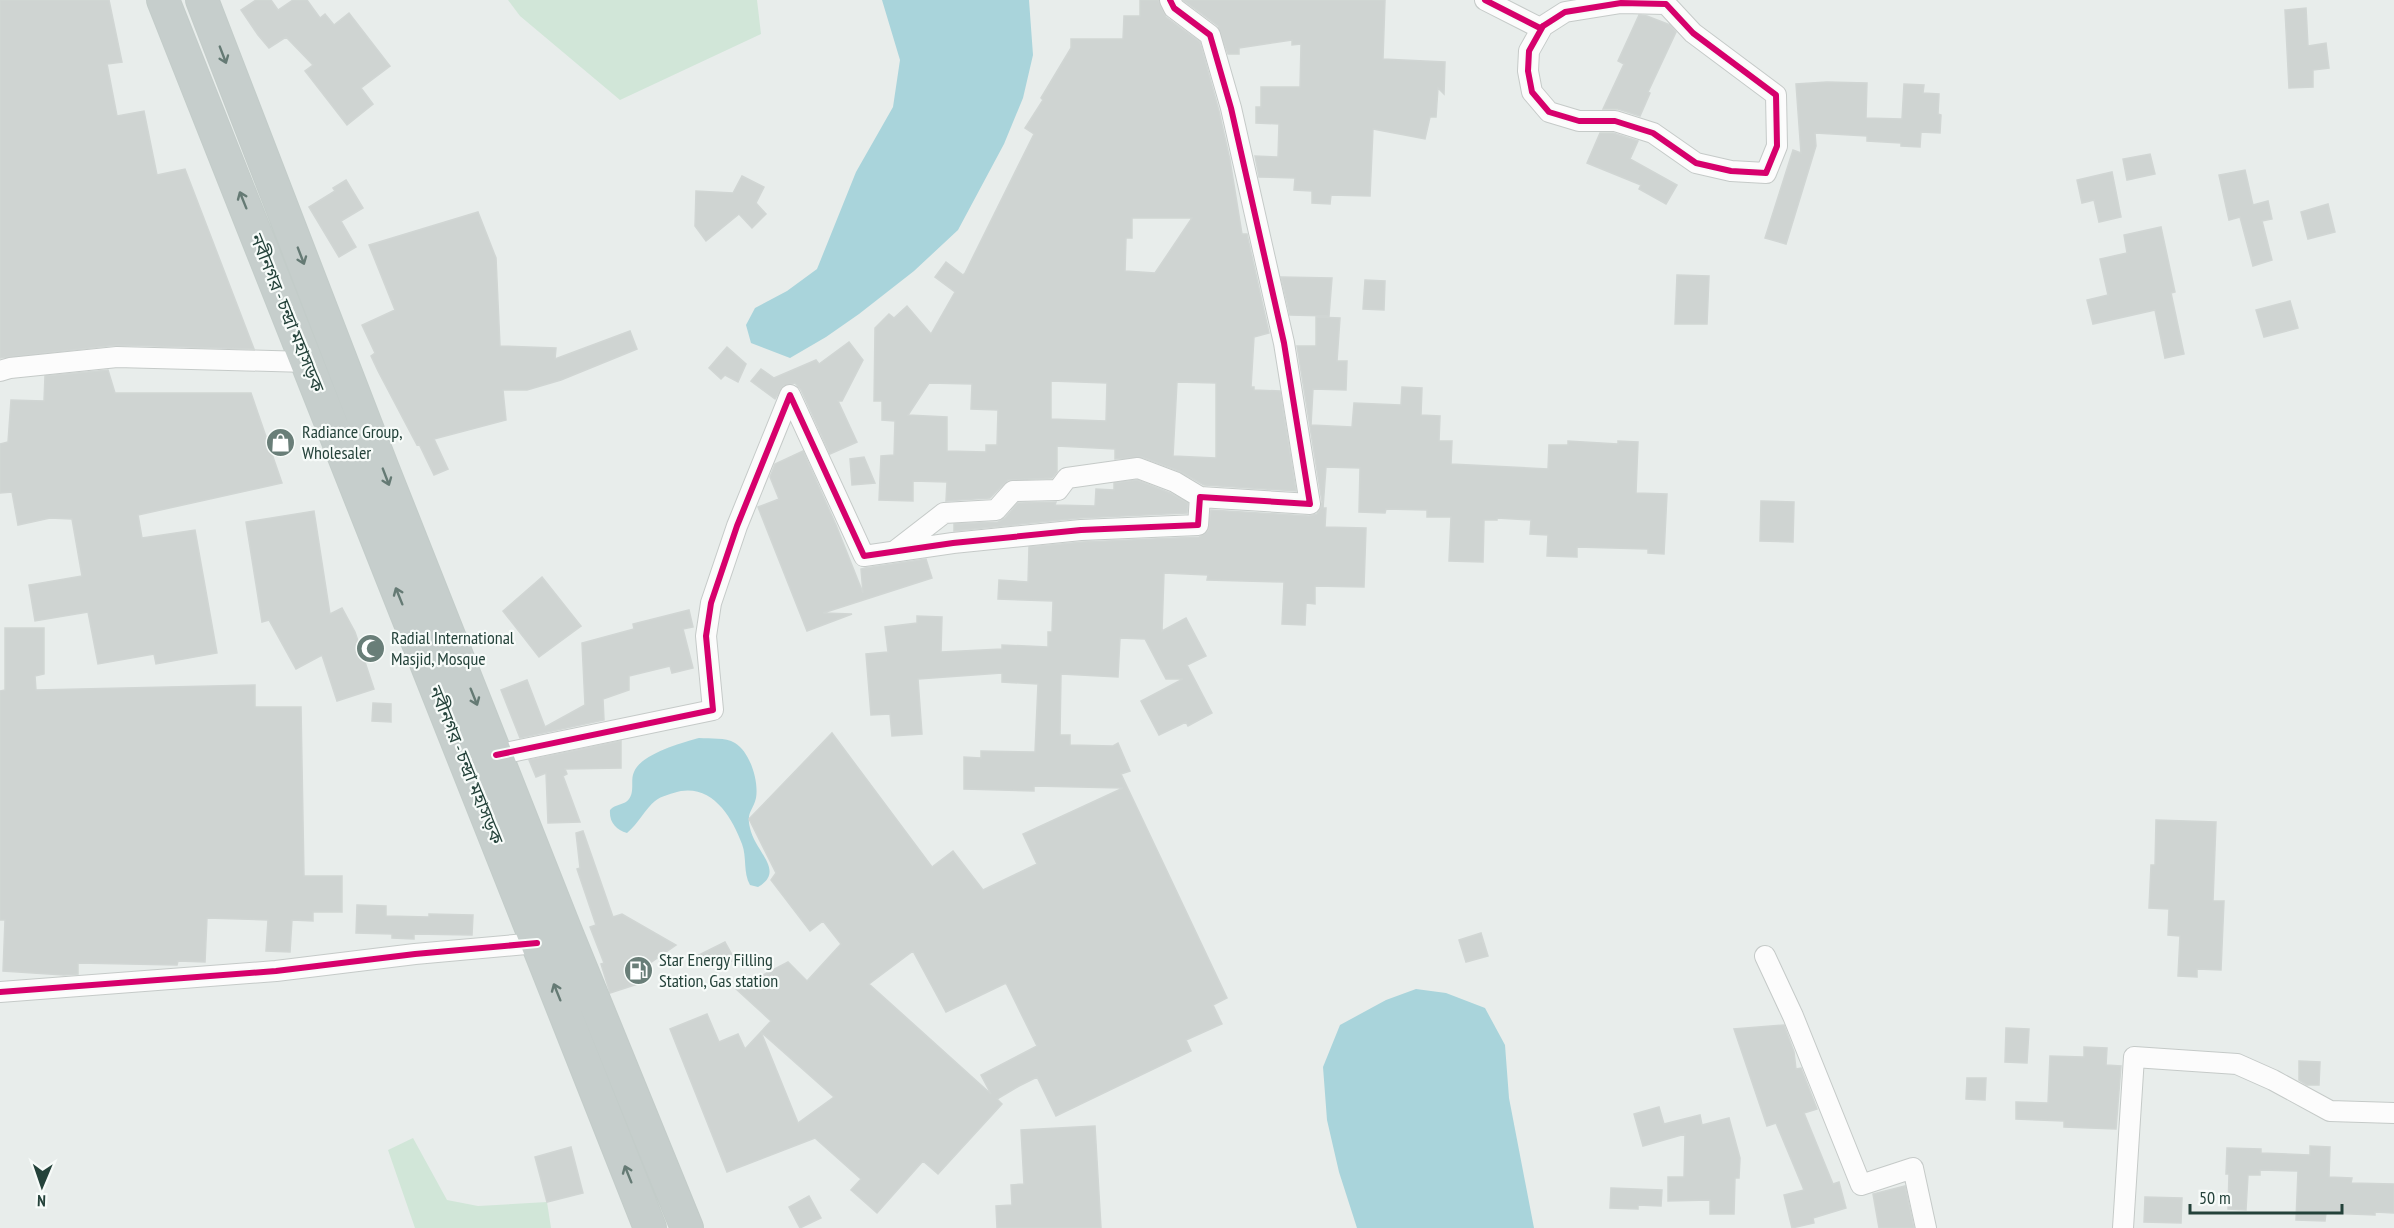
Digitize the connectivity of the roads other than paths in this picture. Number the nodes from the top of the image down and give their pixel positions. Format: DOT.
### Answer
graph roads {
  1 [pos="163,0"];
  2 [pos="202,0"];
  3 [pos="1170,0"];
  4 [pos="1485,0"];
  5 [pos="1543,26"];
  6 [pos="307,362"];
  7 [pos="0,371"];
  8 [pos="1200,497"];
  9 [pos="893,552"];
  10 [pos="496,755"];
  11 [pos="537,943"];
  12 [pos="1765,956"];
  13 [pos="0,992"];
  14 [pos="2394,1113"];
  15 [pos="650,1228"];
  16 [pos="687,1228"];
  17 [pos="1926,1228"];
  18 [pos="2123,1228"];
  6 -- 1 [label="highway, নবীনগর - চন্দ্রা মহাসড়ক, one-way"];
  2 -- 10 [label="highway, নবীনগর - চন্দ্রা মহাসড়ক, one-way"];
  3 -- 8 [label="street"];
  4 -- 5 [label="street"];
  5 -- 5 [label="street"];
  6 -- 7 [label="street"];
  11 -- 6 [label="highway, নবীনগর - চন্দ্রা মহাসড়ক, one-way"];
  8 -- 9 [label="street"];
  8 -- 9 [label="street"];
  9 -- 10 [label="street"];
  10 -- 16 [label="highway, নবীনগর - চন্দ্রা মহাসড়ক"];
  11 -- 13 [label="street"];
  15 -- 11 [label="highway, নবীনগর - চন্দ্রা মহাসড়ক, one-way"];
  12 -- 17 [label="street"];
  14 -- 18 [label="street"];
}
